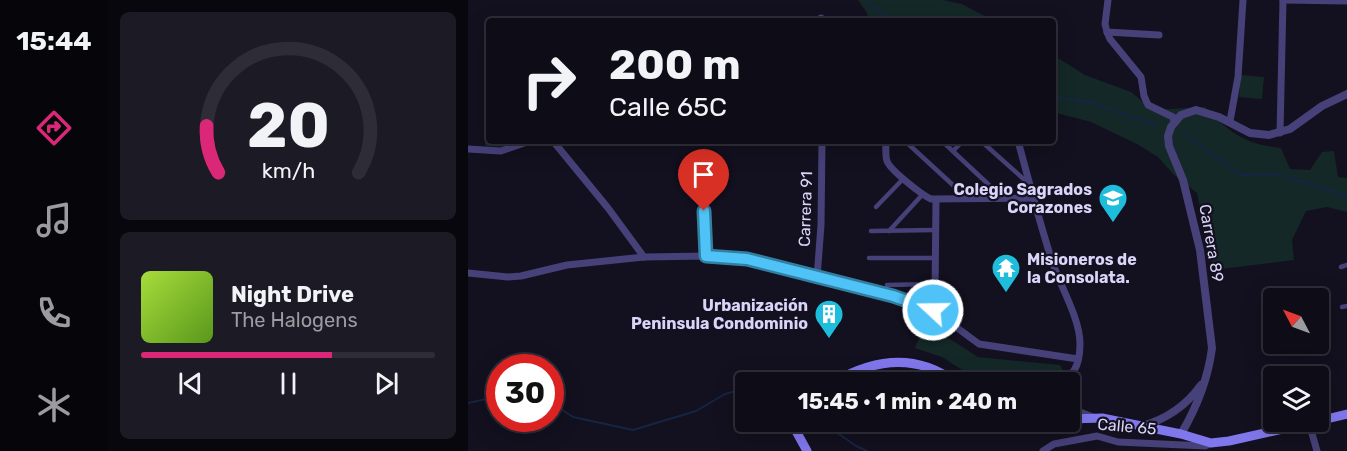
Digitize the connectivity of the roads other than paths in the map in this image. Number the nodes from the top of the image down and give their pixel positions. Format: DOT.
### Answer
graph roads {
  1 [pos="1108,0"];
  2 [pos="1243,0"];
  3 [pos="1283,0"];
  4 [pos="1347,1"];
  5 [pos="1107,32"];
  6 [pos="1159,35"];
  7 [pos="1347,94"];
  8 [pos="1230,122"];
  9 [pos="1174,123"];
  10 [pos="1280,133"];
  11 [pos="523,144"];
  12 [pos="555,144"];
  13 [pos="822,144"];
  14 [pos="886,144"];
  15 [pos="908,144"];
  16 [pos="945,144"];
  17 [pos="960,144"];
  18 [pos="984,144"];
  19 [pos="1019,144"];
  20 [pos="468,149"];
  21 [pos="953,151"];
  22 [pos="904,178"];
  23 [pos="1031,186"];
  24 [pos="703,189"];
  25 [pos="923,194"];
  26 [pos="967,198"];
  27 [pos="1034,198"];
  28 [pos="1004,199"];
  29 [pos="936,200"];
  30 [pos="876,207"];
  31 [pos="935,230"];
  32 [pos="872,231"];
  33 [pos="889,231"];
  34 [pos="706,256"];
  35 [pos="644,257"];
  36 [pos="869,258"];
  37 [pos="935,258"];
  38 [pos="468,273"];
  39 [pos="817,278"];
  40 [pos="935,284"];
  41 [pos="887,285"];
  42 [pos="933,310"];
  43 [pos="1078,358"];
  44 [pos="853,372"];
  45 [pos="937,372"];
  46 [pos="1073,372"];
  47 [pos="1208,374"];
  48 [pos="1080,412"];
  49 [pos="1347,414"];
  50 [pos="1095,418"];
  51 [pos="1329,418"];
  52 [pos="1080,419"];
  53 [pos="1140,426"];
  54 [pos="798,432"];
  55 [pos="1269,432"];
  56 [pos="1315,432"];
  57 [pos="1181,434"];
  58 [pos="1211,444"];
  59 [pos="807,451"];
  60 [pos="1043,451"];
  61 [pos="1317,451"];
  1 -- 5 [label="street"];
  2 -- 8 [label="street"];
  3 -- 4 [label="street"];
  3 -- 10 [label="street"];
  5 -- 6 [label="street"];
  5 -- 9 [label="street"];
  7 -- 10 [label="street"];
  8 -- 9 [label="street"];
  8 -- 10 [label="street"];
  9 -- 47 [label="street, Carrera 89"];
  11 -- 20 [label="street"];
  12 -- 35 [label="street"];
  13 -- 39 [label="street, Carrera 91"];
  14 -- 22 [label="street"];
  15 -- 26 [label="street"];
  16 -- 21 [label="street"];
  17 -- 21 [label="street"];
  18 -- 23 [label="street"];
  19 -- 23 [label="street"];
  21 -- 28 [label="street"];
  22 -- 25 [label="street"];
  22 -- 30 [label="street"];
  23 -- 27 [label="street"];
  24 -- 34 [label="street"];
  25 -- 29 [label="street"];
  25 -- 33 [label="street"];
  26 -- 28 [label="street"];
  26 -- 29 [label="street"];
  27 -- 28 [label="street"];
  27 -- 43 [label="street"];
  29 -- 31 [label="street"];
  31 -- 33 [label="street"];
  31 -- 37 [label="street"];
  32 -- 33 [label="street"];
  34 -- 35 [label="street"];
  34 -- 39 [label="street"];
  35 -- 38 [label="street"];
  36 -- 37 [label="street"];
  37 -- 40 [label="street"];
  39 -- 42 [label="street"];
  40 -- 41 [label="street"];
  40 -- 42 [label="street"];
  42 -- 43 [label="street"];
  43 -- 46 [label="street"];
  44 -- 45 [label="main road"];
  47 -- 53 [label="street, Carrera 89"];
  47 -- 57 [label="street, Carrera 89"];
  48 -- 50 [label="street"];
  49 -- 51 [label="main road, Calle 65"];
  50 -- 52 [label="main road, Calle 65"];
  50 -- 53 [label="main road, Calle 65"];
  53 -- 57 [label="main road, Calle 65"];
  54 -- 59 [label="main road"];
  55 -- 58 [label="main road, Calle 65"];
  56 -- 61 [label="street"];
  57 -- 58 [label="main road, Calle 65"];
  58 -- 60 [label="street, Calle 65"];
}
